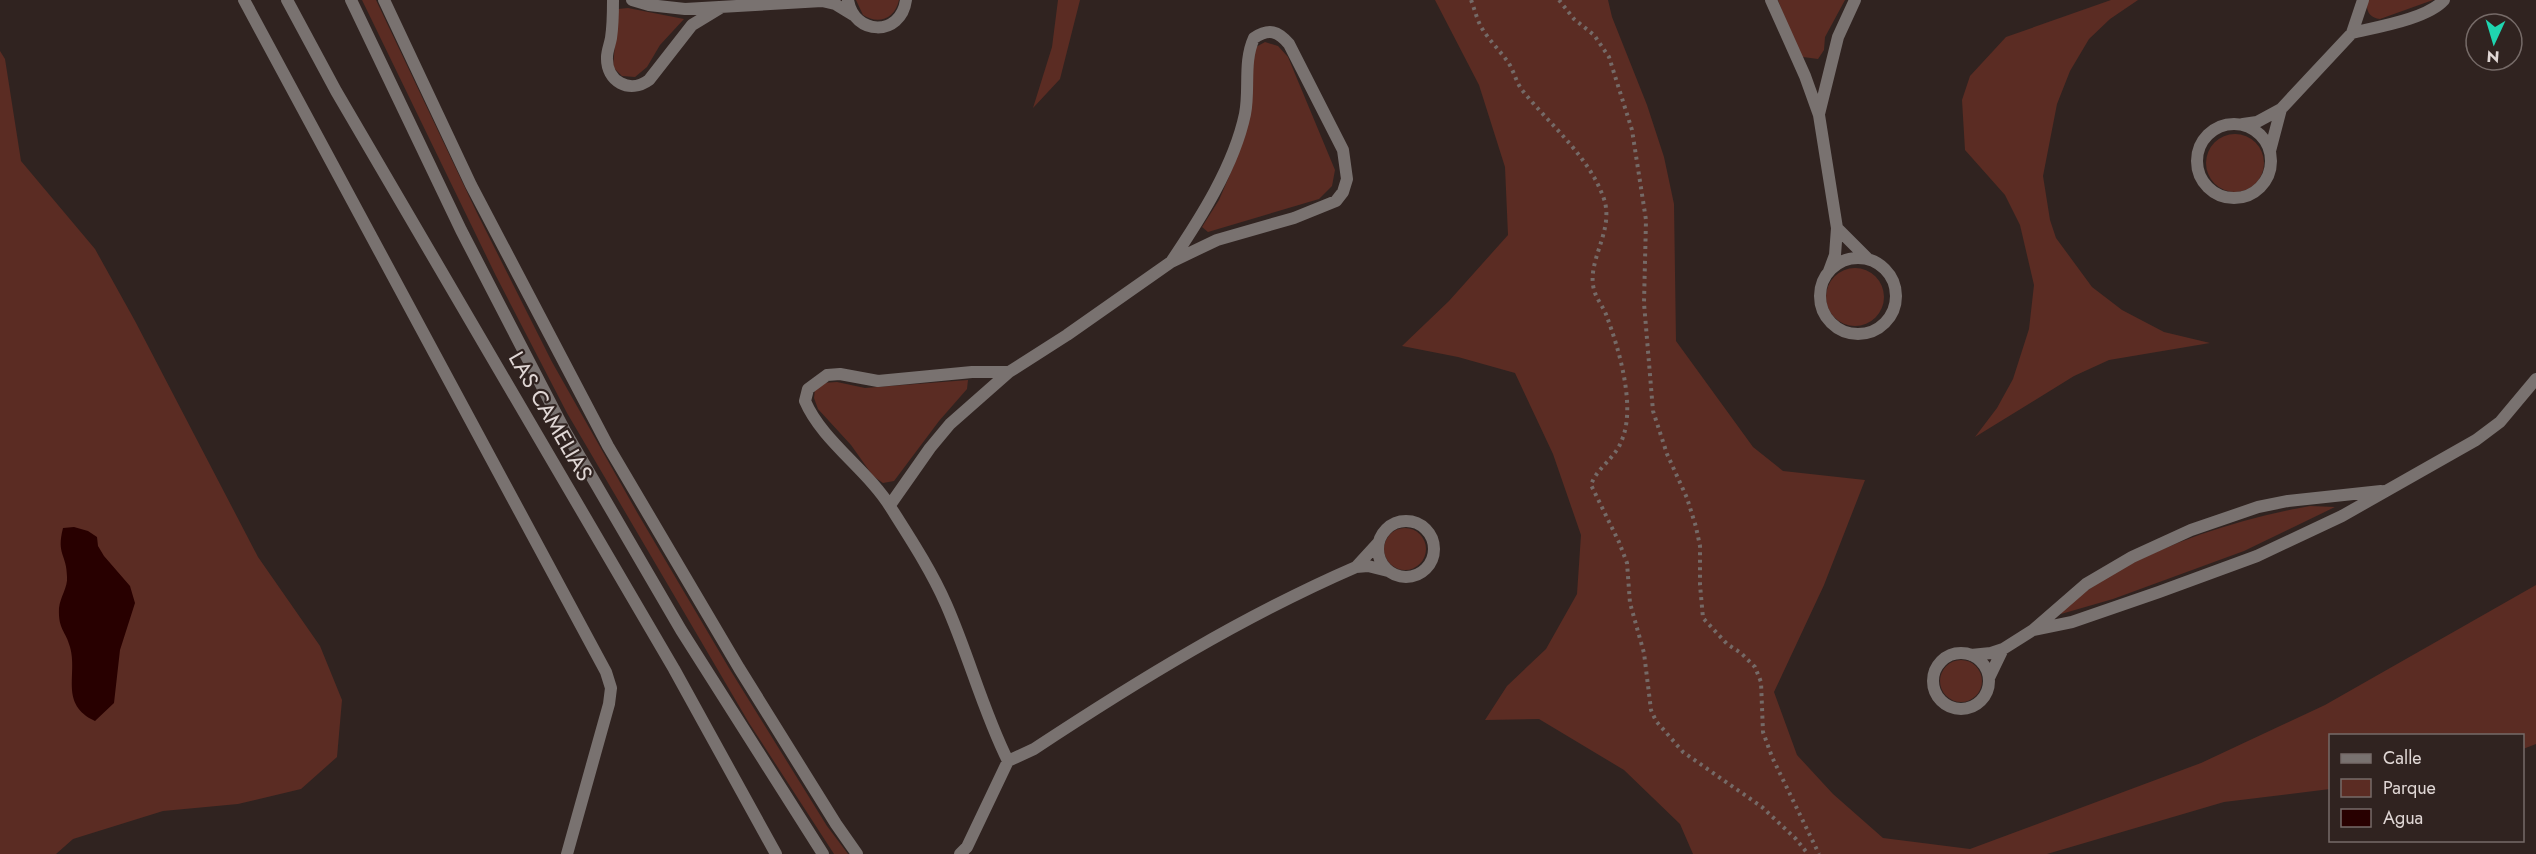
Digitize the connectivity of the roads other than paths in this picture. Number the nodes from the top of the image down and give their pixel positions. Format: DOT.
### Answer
graph roads {
  1 [pos="244,0"];
  2 [pos="287,0"];
  3 [pos="351,0"];
  4 [pos="384,0"];
  5 [pos="613,0"];
  6 [pos="632,0"];
  7 [pos="848,0"];
  8 [pos="906,0"];
  9 [pos="1771,0"];
  10 [pos="1855,0"];
  11 [pos="2363,0"];
  12 [pos="2444,0"];
  13 [pos="823,1"];
  14 [pos="720,8"];
  15 [pos="853,15"];
  16 [pos="2352,33"];
  17 [pos="2281,109"];
  18 [pos="1819,115"];
  19 [pos="2241,124"];
  20 [pos="2270,151"];
  21 [pos="1837,228"];
  22 [pos="1868,259"];
  23 [pos="1171,262"];
  24 [pos="1829,271"];
  25 [pos="1009,372"];
  26 [pos="2536,380"];
  27 [pos="2385,490"];
  28 [pos="890,505"];
  29 [pos="1378,543"];
  30 [pos="1356,567"];
  31 [pos="1388,571"];
  32 [pos="2033,630"];
  33 [pos="2003,649"];
  34 [pos="1971,655"];
  35 [pos="1989,678"];
  36 [pos="1008,762"];
  37 [pos="964,852"];
  38 [pos="567,854"];
  39 [pos="776,854"];
  40 [pos="823,854"];
  41 [pos="857,854"];
  1 -- 38 [label="street"];
  2 -- 39 [label="street, LAS CAMELIAS"];
  3 -- 40 [label="street"];
  4 -- 41 [label="street"];
  5 -- 14 [label="street"];
  6 -- 14 [label="street"];
  7 -- 15 [label="street"];
  8 -- 15 [label="street"];
  9 -- 18 [label="street"];
  10 -- 18 [label="street"];
  11 -- 16 [label="street"];
  12 -- 16 [label="street"];
  13 -- 14 [label="street"];
  13 -- 15 [label="street"];
  16 -- 17 [label="street"];
  17 -- 19 [label="street"];
  17 -- 20 [label="street"];
  18 -- 21 [label="street"];
  19 -- 20 [label="street"];
  19 -- 20 [label="street"];
  21 -- 22 [label="street"];
  21 -- 24 [label="street"];
  22 -- 24 [label="street"];
  22 -- 24 [label="street"];
  23 -- 23 [label="street"];
  23 -- 25 [label="street"];
  25 -- 28 [label="street"];
  25 -- 28 [label="street"];
  26 -- 27 [label="street"];
  27 -- 32 [label="street"];
  27 -- 32 [label="street"];
  28 -- 36 [label="street"];
  29 -- 30 [label="street"];
  29 -- 31 [label="street"];
  29 -- 31 [label="street"];
  30 -- 31 [label="street"];
  30 -- 36 [label="street"];
  32 -- 33 [label="street"];
  33 -- 34 [label="street"];
  33 -- 35 [label="street"];
  34 -- 35 [label="street"];
  34 -- 35 [label="street"];
  36 -- 37 [label="street"];
}
